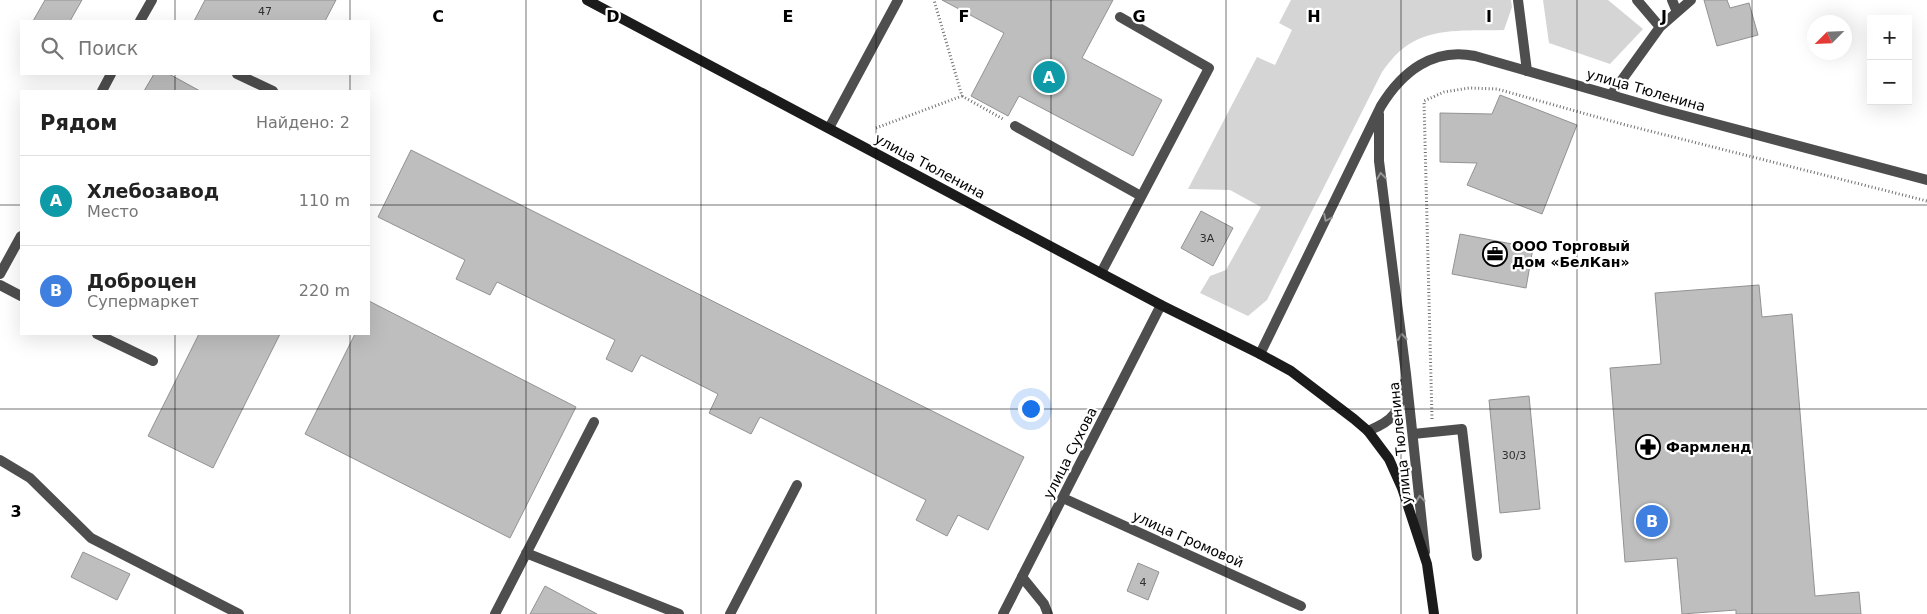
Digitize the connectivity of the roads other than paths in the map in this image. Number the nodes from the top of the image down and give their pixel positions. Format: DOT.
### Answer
graph roads {
  1 [pos="152,0"];
  2 [pos="587,0"];
  3 [pos="898,0"];
  4 [pos="1518,0"];
  5 [pos="1637,0"];
  6 [pos="1672,0"];
  7 [pos="1691,0"];
  8 [pos="1677,12"];
  9 [pos="1120,18"];
  10 [pos="141,20"];
  11 [pos="1660,27"];
  12 [pos="1527,71"];
  13 [pos="110,75"];
  14 [pos="238,75"];
  15 [pos="252,87"];
  16 [pos="103,90"];
  17 [pos="267,90"];
  18 [pos="1611,95"];
  19 [pos="1379,111"];
  20 [pos="1014,126"];
  21 [pos="829,128"];
  22 [pos="1927,180"];
  23 [pos="1141,196"];
  24 [pos="20,238"];
  25 [pos="1100,272"];
  26 [pos="0,274"];
  27 [pos="0,285"];
  28 [pos="20,295"];
  29 [pos="1161,305"];
  30 [pos="99,335"];
  31 [pos="1260,354"];
  32 [pos="153,362"];
  33 [pos="1406,374"];
  34 [pos="594,422"];
  35 [pos="1368,431"];
  36 [pos="1413,434"];
  37 [pos="0,460"];
  38 [pos="797,484"];
  39 [pos="1063,498"];
  40 [pos="526,553"];
  41 [pos="1477,556"];
  42 [pos="1427,564"];
  43 [pos="1022,577"];
  44 [pos="1301,606"];
  45 [pos="239,614"];
  46 [pos="495,614"];
  47 [pos="679,614"];
  48 [pos="730,614"];
  49 [pos="1004,614"];
  50 [pos="1048,614"];
  51 [pos="1434,614"];
  1 -- 10 [label="street"];
  2 -- 21 [label="main road, улица Тюленина"];
  3 -- 21 [label="street"];
  4 -- 12 [label="street"];
  5 -- 11 [label="street"];
  6 -- 8 [label="street"];
  7 -- 8 [label="street"];
  8 -- 11 [label="street"];
  9 -- 23 [label="street"];
  11 -- 18 [label="street"];
  12 -- 18 [label="street, улица Тюленина"];
  12 -- 19 [label="street, улица Тюленина"];
  13 -- 16 [label="street"];
  14 -- 15 [label="street"];
  15 -- 17 [label="street"];
  18 -- 22 [label="street, улица Тюленина"];
  19 -- 31 [label="street, улица Тюленина, one-way"];
  33 -- 19 [label="street, улица Тюленина, one-way"];
  20 -- 23 [label="street"];
  21 -- 25 [label="main road, улица Тюленина"];
  23 -- 25 [label="street"];
  24 -- 26 [label="street"];
  25 -- 29 [label="main road, улица Тюленина"];
  27 -- 28 [label="street"];
  29 -- 31 [label="main road, улица Тюленина"];
  29 -- 39 [label="street, улица Сухова"];
  30 -- 32 [label="street"];
  31 -- 35 [label="main road, улица Тюленина"];
  33 -- 35 [label="street"];
  33 -- 36 [label="street, улица Тюленина"];
  34 -- 40 [label="street"];
  35 -- 42 [label="main road, улица Тюленина"];
  36 -- 41 [label="street"];
  42 -- 36 [label="street, улица Тюленина, one-way"];
  37 -- 45 [label="street"];
  38 -- 48 [label="street"];
  39 -- 43 [label="street, улица Сухова"];
  39 -- 44 [label="street, улица Громовой"];
  40 -- 46 [label="street"];
  40 -- 47 [label="street"];
  42 -- 51 [label="main road, улица Тюленина"];
  43 -- 49 [label="street, улица Сухова"];
  43 -- 50 [label="street"];
}
